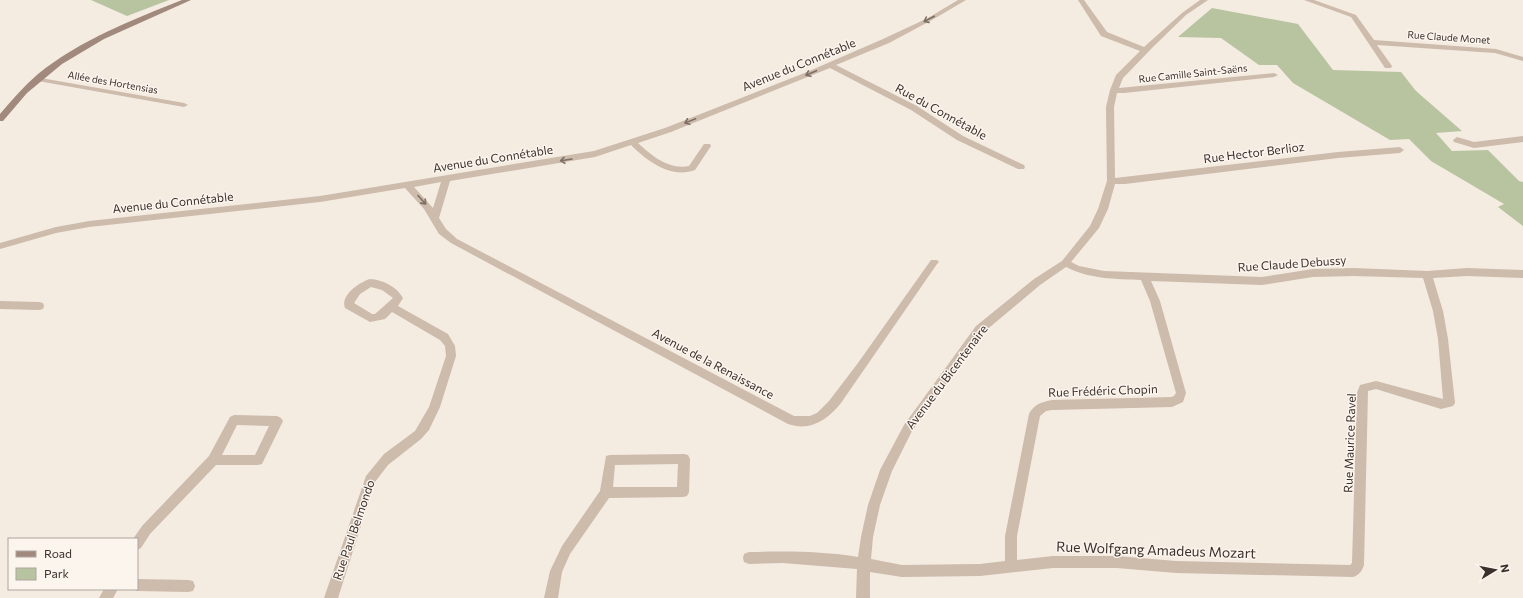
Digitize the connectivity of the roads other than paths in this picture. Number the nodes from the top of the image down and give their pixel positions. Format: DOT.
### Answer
graph roads {
  1 [pos="188,0"];
  2 [pos="963,0"];
  3 [pos="1081,0"];
  4 [pos="1205,0"];
  5 [pos="1307,0"];
  6 [pos="1372,42"];
  7 [pos="1144,50"];
  8 [pos="1523,59"];
  9 [pos="830,65"];
  10 [pos="1388,66"];
  11 [pos="1274,75"];
  12 [pos="38,79"];
  13 [pos="1114,90"];
  14 [pos="184,105"];
  15 [pos="2,115"];
  16 [pos="1523,139"];
  17 [pos="1457,140"];
  18 [pos="633,142"];
  19 [pos="708,146"];
  20 [pos="1400,150"];
  21 [pos="1021,167"];
  22 [pos="446,179"];
  23 [pos="1111,181"];
  24 [pos="407,186"];
  25 [pos="434,218"];
  26 [pos="0,246"];
  27 [pos="934,262"];
  28 [pos="1065,263"];
  29 [pos="1523,274"];
  30 [pos="1427,275"];
  31 [pos="1145,277"];
  32 [pos="0,304"];
  33 [pos="39,306"];
  34 [pos="391,307"];
  35 [pos="213,460"];
  36 [pos="606,493"];
  37 [pos="138,542"];
  38 [pos="749,558"];
  39 [pos="864,564"];
  40 [pos="1011,567"];
  41 [pos="1353,571"];
  42 [pos="138,585"];
  43 [pos="188,586"];
  44 [pos="331,598"];
  45 [pos="552,598"];
  46 [pos="863,598"];
  1 -- 12 [label="main road"];
  2 -- 9 [label="street, Avenue du Connétable, one-way"];
  3 -- 7 [label="street"];
  4 -- 7 [label="street, Avenue du Bicentenaire"];
  5 -- 6 [label="street"];
  6 -- 8 [label="street, Rue Claude Monet"];
  6 -- 10 [label="street"];
  7 -- 13 [label="street, Avenue du Bicentenaire"];
  9 -- 18 [label="street, Avenue du Connétable, one-way"];
  9 -- 21 [label="street, Rue du Connétable"];
  11 -- 13 [label="street, Rue Camille Saint-Saëns"];
  12 -- 14 [label="street, Allée des Hortensias"];
  12 -- 15 [label="main road"];
  13 -- 23 [label="street, Avenue du Bicentenaire"];
  16 -- 17 [label="street"];
  18 -- 19 [label="street"];
  18 -- 22 [label="street, Avenue du Connétable, one-way"];
  20 -- 23 [label="street, Rue Hector Berlioz"];
  22 -- 24 [label="street, Avenue du Connétable"];
  22 -- 25 [label="street"];
  23 -- 28 [label="street, Avenue du Bicentenaire"];
  24 -- 25 [label="street, Avenue de la Renaissance, one-way"];
  24 -- 26 [label="street, Avenue du Connétable"];
  25 -- 27 [label="street, Avenue de la Renaissance"];
  28 -- 31 [label="street, Rue Claude Debussy"];
  28 -- 39 [label="street, Avenue du Bicentenaire"];
  29 -- 30 [label="street, Rue Claude Debussy"];
  30 -- 31 [label="street, Rue Claude Debussy"];
  30 -- 41 [label="street, Rue Maurice Ravel"];
  31 -- 40 [label="street, Rue Frédéric Chopin"];
  32 -- 33 [label="street"];
  34 -- 34 [label="street"];
  34 -- 44 [label="street, Rue Paul Belmondo"];
  35 -- 35 [label="street"];
  35 -- 37 [label="street"];
  36 -- 36 [label="street"];
  36 -- 45 [label="street"];
  38 -- 39 [label="street, Rue Wolfgang Amadeus Mozart"];
  39 -- 40 [label="street, Rue Wolfgang Amadeus Mozart"];
  39 -- 46 [label="street, Avenue du Bicentenaire"];
  40 -- 41 [label="street, Rue Wolfgang Amadeus Mozart"];
  42 -- 43 [label="street"];
}
